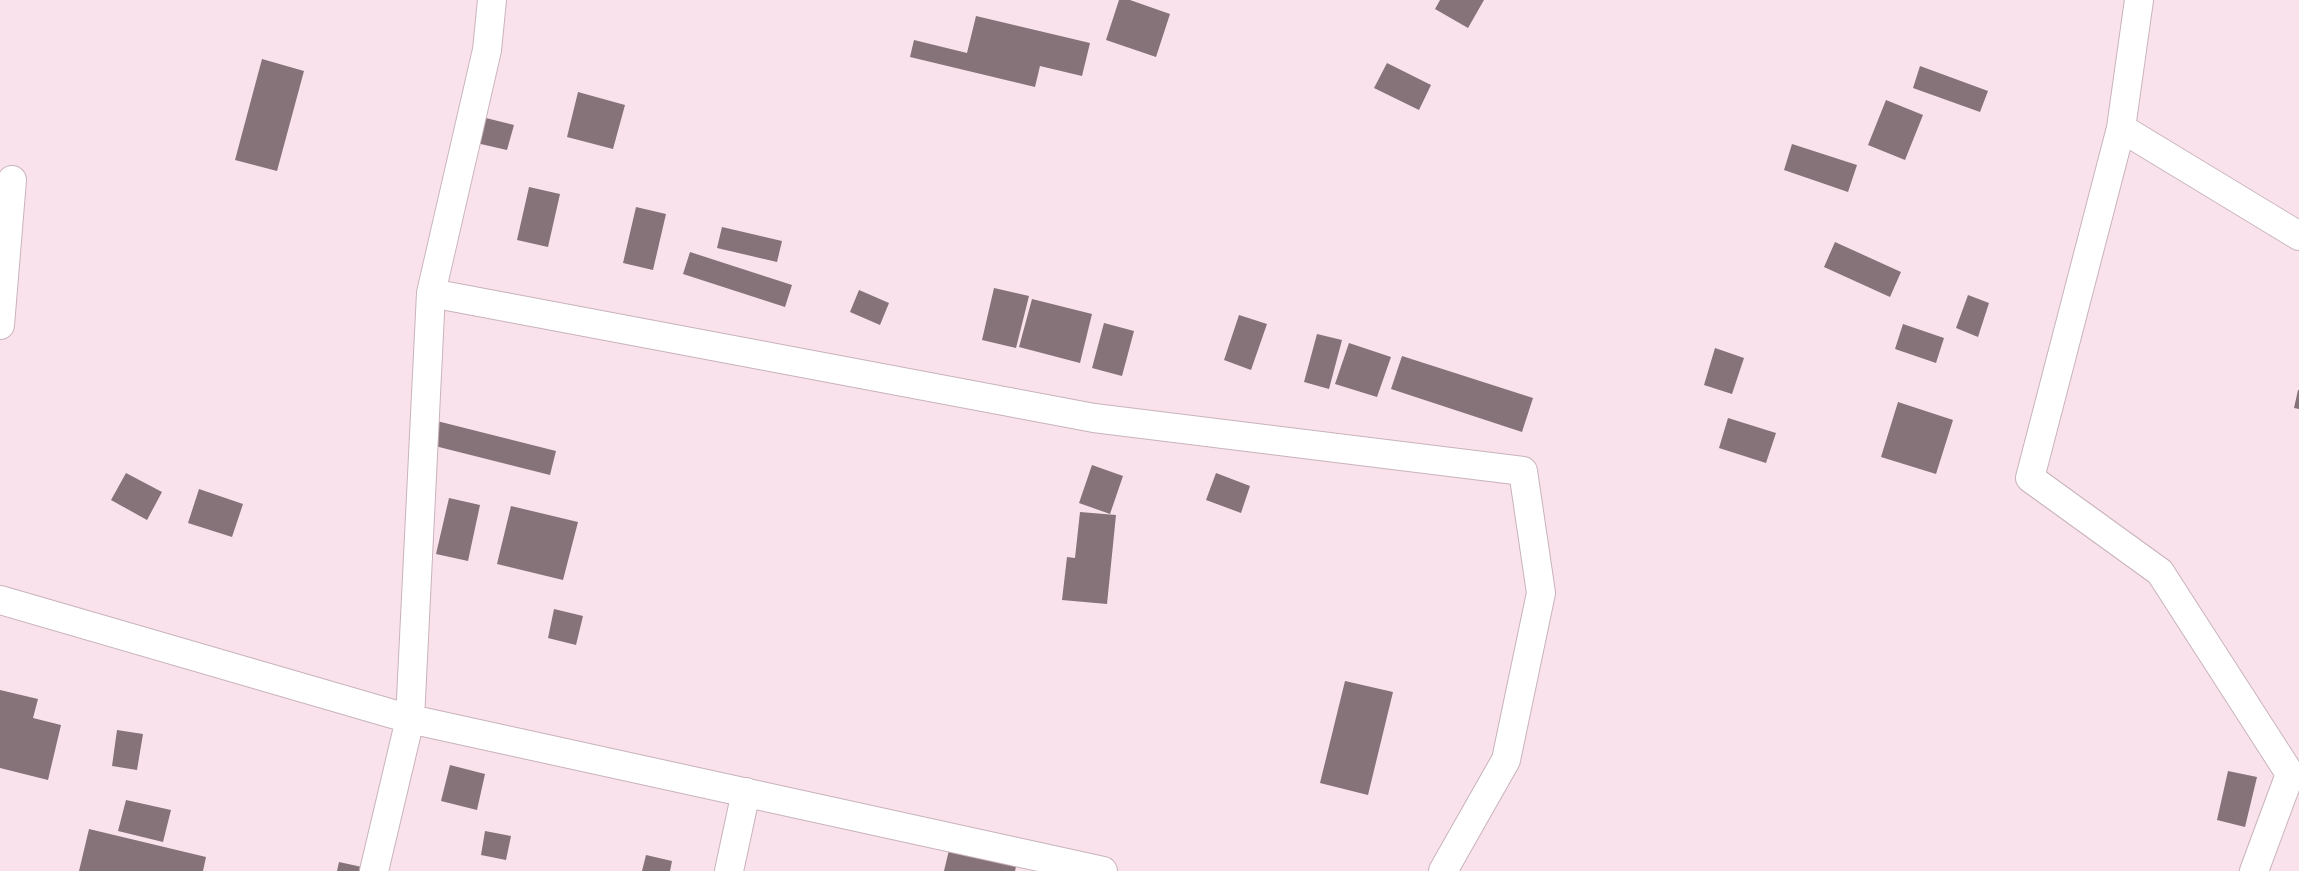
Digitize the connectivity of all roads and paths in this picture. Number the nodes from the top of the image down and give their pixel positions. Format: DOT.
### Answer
graph roads {
  1 [pos="492,0"];
  2 [pos="2139,0"];
  3 [pos="2121,128"];
  4 [pos="12,180"];
  5 [pos="2299,236"];
  6 [pos="431,293"];
  7 [pos="0,325"];
  8 [pos="0,600"];
  9 [pos="410,718"];
  10 [pos="746,792"];
  11 [pos="374,871"];
  12 [pos="729,871"];
  13 [pos="1104,871"];
  14 [pos="1443,871"];
  15 [pos="2254,871"];
  1 -- 6 [label="street"];
  2 -- 3 [label="street"];
  3 -- 5 [label="street"];
  3 -- 15 [label="street"];
  4 -- 7 [label="street"];
  6 -- 9 [label="street"];
  6 -- 14 [label="street"];
  8 -- 9 [label="street"];
  9 -- 10 [label="street"];
  9 -- 11 [label="street"];
  10 -- 12 [label="street"];
  10 -- 13 [label="street"];
}
